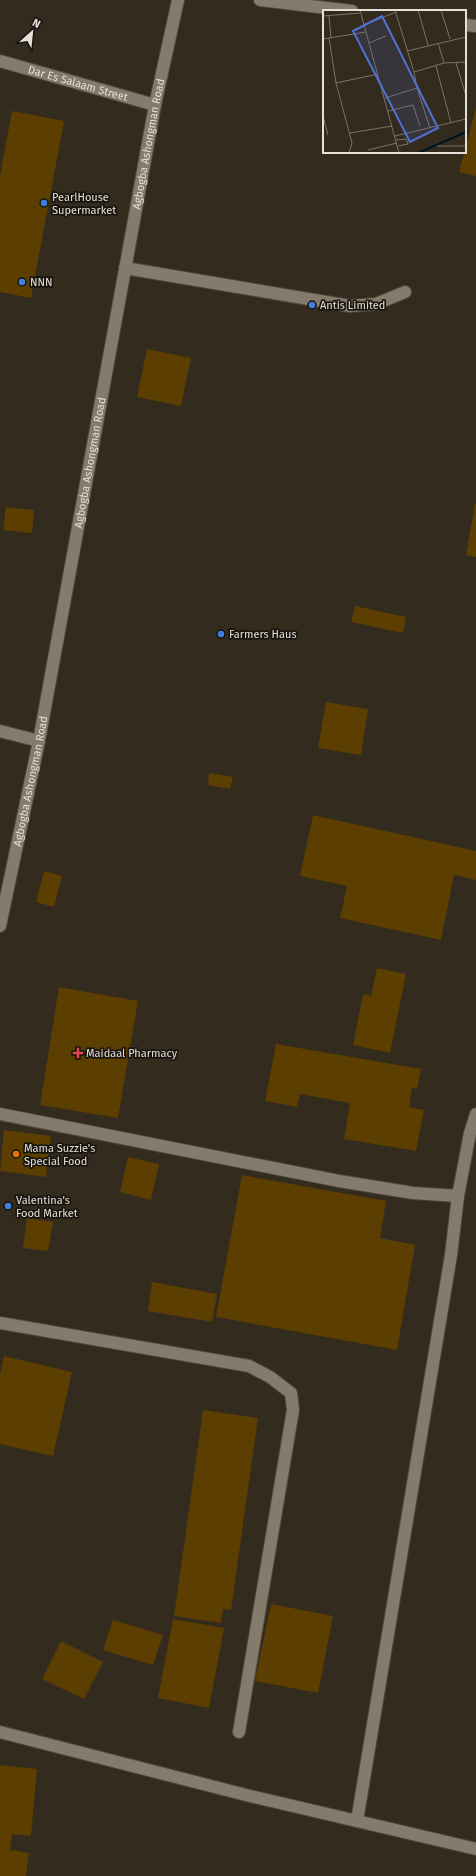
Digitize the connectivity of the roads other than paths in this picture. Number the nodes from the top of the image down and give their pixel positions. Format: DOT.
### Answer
graph roads {
  1 [pos="178,0"];
  2 [pos="260,0"];
  3 [pos="344,10"];
  4 [pos="466,25"];
  5 [pos="476,26"];
  6 [pos="0,61"];
  7 [pos="155,105"];
  8 [pos="125,268"];
  9 [pos="405,292"];
  10 [pos="0,731"];
  11 [pos="39,741"];
  12 [pos="0,926"];
  13 [pos="0,1114"];
  14 [pos="476,1114"];
  15 [pos="458,1196"];
  16 [pos="0,1323"];
  17 [pos="0,1732"];
  18 [pos="239,1732"];
  19 [pos="357,1821"];
  20 [pos="476,1849"];
  1 -- 7 [label="street, Agbogba Ashongman Road"];
  2 -- 3 [label="street"];
  4 -- 5 [label="street"];
  6 -- 7 [label="street, Dar Es Salaam Street"];
  7 -- 8 [label="street, Agbogba Ashongman Road"];
  8 -- 9 [label="street"];
  8 -- 11 [label="street, Agbogba Ashongman Road"];
  10 -- 11 [label="street"];
  11 -- 12 [label="street, Agbogba Ashongman Road"];
  13 -- 15 [label="street"];
  14 -- 15 [label="street"];
  15 -- 19 [label="street"];
  16 -- 18 [label="street"];
  17 -- 19 [label="street"];
  19 -- 20 [label="street"];
}
